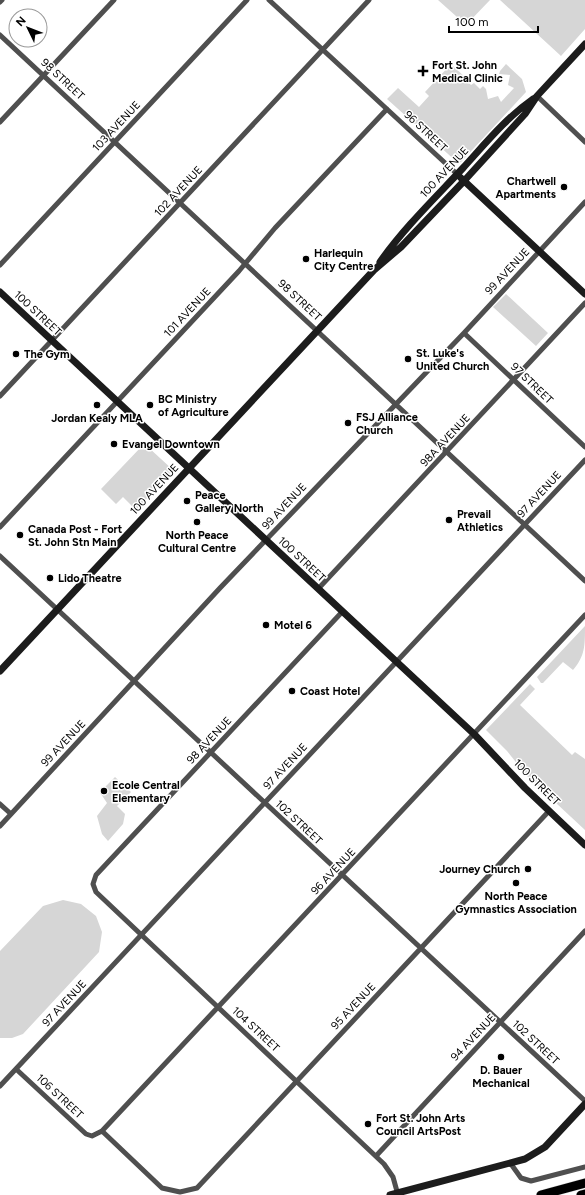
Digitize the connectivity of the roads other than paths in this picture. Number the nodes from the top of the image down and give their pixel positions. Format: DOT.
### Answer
graph roads {
  1 [pos="2,0"];
  2 [pos="114,0"];
  3 [pos="247,0"];
  4 [pos="269,0"];
  5 [pos="370,0"];
  6 [pos="0,2"];
  7 [pos="0,35"];
  8 [pos="585,44"];
  9 [pos="323,50"];
  10 [pos="43,75"];
  11 [pos="537,96"];
  12 [pos="387,109"];
  13 [pos="0,122"];
  14 [pos="115,142"];
  15 [pos="585,142"];
  16 [pos="457,174"];
  17 [pos="464,181"];
  18 [pos="585,202"];
  19 [pos="180,203"];
  20 [pos="539,251"];
  21 [pos="245,264"];
  22 [pos="0,265"];
  23 [pos="374,270"];
  24 [pos="0,292"];
  25 [pos="585,294"];
  26 [pos="585,303"];
  27 [pos="318,331"];
  28 [pos="464,333"];
  29 [pos="52,341"];
  30 [pos="514,380"];
  31 [pos="0,396"];
  32 [pos="117,402"];
  33 [pos="395,404"];
  34 [pos="585,447"];
  35 [pos="446,453"];
  36 [pos="585,460"];
  37 [pos="189,469"];
  38 [pos="524,525"];
  39 [pos="0,527"];
  40 [pos="266,540"];
  41 [pos="0,556"];
  42 [pos="585,581"];
  43 [pos="318,589"];
  44 [pos="57,610"];
  45 [pos="342,612"];
  46 [pos="585,615"];
  47 [pos="396,662"];
  48 [pos="0,671"];
  49 [pos="134,681"];
  50 [pos="474,734"];
  51 [pos="210,753"];
  52 [pos="264,802"];
  53 [pos="0,804"];
  54 [pos="549,811"];
  55 [pos="11,814"];
  56 [pos="0,826"];
  57 [pos="585,844"];
  58 [pos="342,876"];
  59 [pos="92,884"];
  60 [pos="585,931"];
  61 [pos="142,935"];
  62 [pos="421,948"];
  63 [pos="218,1008"];
  64 [pos="500,1022"];
  65 [pos="16,1069"];
  66 [pos="297,1082"];
  67 [pos="0,1086"];
  68 [pos="585,1103"];
  69 [pos="102,1131"];
  70 [pos="92,1136"];
  71 [pos="376,1156"];
  72 [pos="511,1164"];
  73 [pos="585,1167"];
  74 [pos="585,1183"];
  75 [pos="395,1194"];
  76 [pos="585,1194"];
  77 [pos="541,1195"];
  78 [pos="581,1195"];
  1 -- 6 [label="street"];
  2 -- 10 [label="street"];
  3 -- 14 [label="street, 103 AVENUE"];
  4 -- 9 [label="street, 96 STREET"];
  5 -- 9 [label="street, 102 AVENUE"];
  7 -- 10 [label="street, 98 STREET"];
  8 -- 11 [label="main road, 100 AVENUE"];
  9 -- 12 [label="street, 96 STREET"];
  9 -- 19 [label="street, 102 AVENUE"];
  10 -- 13 [label="street"];
  10 -- 14 [label="street, 98 STREET"];
  11 -- 15 [label="street"];
  11 -- 16 [label="main road, 100 AVENUE"];
  11 -- 17 [label="main road, 100 AVENUE"];
  12 -- 16 [label="street, 96 STREET"];
  12 -- 21 [label="street, 101 AVENUE"];
  14 -- 19 [label="street, 98 STREET"];
  14 -- 22 [label="street, 103 AVENUE"];
  16 -- 17 [label="main road, 96 STREET"];
  16 -- 23 [label="main road, 100 AVENUE"];
  17 -- 20 [label="main road, 96 STREET"];
  17 -- 23 [label="main road, 100 AVENUE"];
  18 -- 20 [label="street, 99 AVENUE"];
  19 -- 21 [label="street, 98 STREET"];
  19 -- 29 [label="street, 102 AVENUE"];
  20 -- 25 [label="main road, 96 STREET"];
  20 -- 28 [label="street, 99 AVENUE"];
  21 -- 27 [label="street, 98 STREET"];
  21 -- 32 [label="street, 101 AVENUE"];
  23 -- 27 [label="main road, 100 AVENUE"];
  24 -- 29 [label="main road, 100 STREET"];
  26 -- 30 [label="street, 98A AVENUE"];
  27 -- 33 [label="street, 98 STREET"];
  27 -- 37 [label="main road, 100 AVENUE"];
  28 -- 30 [label="street, 97 STREET"];
  28 -- 33 [label="street, 99 AVENUE"];
  29 -- 31 [label="street, 102 AVENUE"];
  29 -- 32 [label="main road, 100 STREET"];
  30 -- 34 [label="street, 97 STREET"];
  30 -- 35 [label="street, 98A AVENUE"];
  32 -- 37 [label="main road, 100 STREET"];
  32 -- 39 [label="street, 101 AVENUE"];
  33 -- 35 [label="street, 98 STREET"];
  33 -- 40 [label="street, 99 AVENUE"];
  35 -- 38 [label="street, 98 STREET"];
  35 -- 43 [label="street, 98A AVENUE"];
  36 -- 38 [label="street, 97 AVENUE"];
  37 -- 40 [label="main road, 100 STREET"];
  37 -- 44 [label="main road, 100 AVENUE"];
  38 -- 42 [label="street, 98 STREET"];
  38 -- 47 [label="street, 97 AVENUE"];
  40 -- 43 [label="main road, 100 STREET"];
  40 -- 49 [label="street, 99 AVENUE"];
  41 -- 44 [label="street, 102 STREET"];
  43 -- 45 [label="main road, 100 STREET"];
  44 -- 48 [label="main road, 100 AVENUE"];
  44 -- 49 [label="street, 102 STREET"];
  45 -- 47 [label="main road, 100 STREET"];
  45 -- 51 [label="street, 98 AVENUE"];
  46 -- 50 [label="street, 96 AVENUE"];
  47 -- 50 [label="main road, 100 STREET"];
  47 -- 52 [label="street, 97 AVENUE"];
  49 -- 51 [label="street, 102 STREET"];
  49 -- 55 [label="street, 99 AVENUE"];
  50 -- 54 [label="main road, 100 STREET"];
  50 -- 58 [label="street, 96 AVENUE"];
  51 -- 52 [label="street, 102 STREET"];
  51 -- 59 [label="street, 98 AVENUE"];
  52 -- 58 [label="street, 102 STREET"];
  52 -- 61 [label="street, 97 AVENUE"];
  53 -- 55 [label="street"];
  54 -- 57 [label="main road, 100 STREET"];
  54 -- 62 [label="street, 95 AVENUE"];
  55 -- 56 [label="street, 99 AVENUE"];
  58 -- 62 [label="street, 102 STREET"];
  58 -- 63 [label="street, 96 AVENUE"];
  59 -- 61 [label="street, 104 STREET"];
  60 -- 64 [label="street, 94 AVENUE"];
  61 -- 63 [label="street, 104 STREET"];
  61 -- 65 [label="street, 97 AVENUE"];
  62 -- 64 [label="street, 102 STREET"];
  62 -- 66 [label="street, 95 AVENUE"];
  63 -- 66 [label="street, 104 STREET"];
  63 -- 69 [label="street, 96 AVENUE"];
  64 -- 68 [label="street, 102 STREET"];
  64 -- 71 [label="street, 94 AVENUE"];
  65 -- 67 [label="street, 97 AVENUE"];
  65 -- 70 [label="street, 106 STREET"];
  66 -- 69 [label="street, 95 AVENUE"];
  66 -- 71 [label="street, 104 STREET"];
  68 -- 72 [label="main road"];
  69 -- 70 [label="street, 96 AVENUE"];
  71 -- 75 [label="street, 104 STREET"];
  72 -- 73 [label="street"];
  72 -- 75 [label="main road"];
  74 -- 77 [label="highway"];
  76 -- 78 [label="highway"];
}
